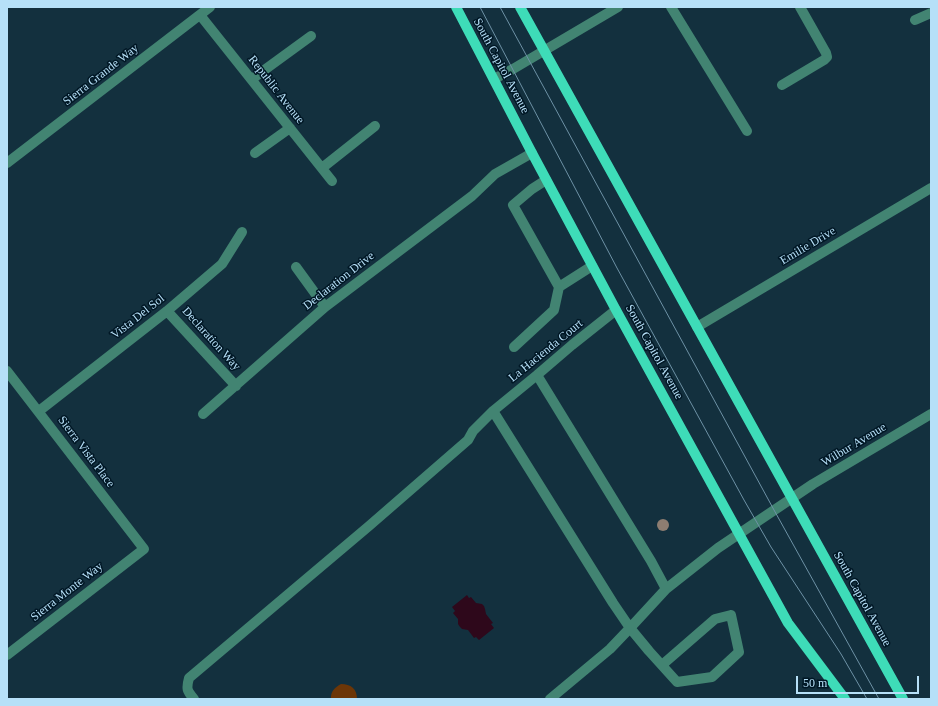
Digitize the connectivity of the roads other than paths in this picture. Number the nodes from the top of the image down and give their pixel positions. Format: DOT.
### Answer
graph roads {
  1 [pos="210,7"];
  2 [pos="456,7"];
  3 [pos="520,7"];
  4 [pos="618,7"];
  5 [pos="671,7"];
  6 [pos="800,7"];
  7 [pos="931,13"];
  8 [pos="200,15"];
  9 [pos="915,20"];
  10 [pos="311,36"];
  11 [pos="545,50"];
  12 [pos="252,79"];
  13 [pos="494,79"];
  14 [pos="782,85"];
  15 [pos="375,126"];
  16 [pos="290,128"];
  17 [pos="747,131"];
  18 [pos="255,154"];
  19 [pos="532,154"];
  20 [pos="7,163"];
  21 [pos="322,168"];
  22 [pos="546,180"];
  23 [pos="332,181"];
  24 [pos="931,188"];
  25 [pos="242,232"];
  26 [pos="592,266"];
  27 [pos="296,267"];
  28 [pos="559,287"];
  29 [pos="325,306"];
  30 [pos="616,310"];
  31 [pos="167,311"];
  32 [pos="697,327"];
  33 [pos="514,347"];
  34 [pos="7,371"];
  35 [pos="537,375"];
  36 [pos="236,386"];
  37 [pos="39,411"];
  38 [pos="493,411"];
  39 [pos="203,414"];
  40 [pos="931,414"];
  41 [pos="792,498"];
  42 [pos="738,533"];
  43 [pos="144,549"];
  44 [pos="666,589"];
  45 [pos="630,628"];
  46 [pos="7,655"];
  47 [pos="662,665"];
  48 [pos="194,699"];
  49 [pos="550,699"];
  50 [pos="845,699"];
  51 [pos="903,699"];
  1 -- 8 [label="street, Sierra Grande Way"];
  2 -- 13 [label="main road, South Capitol Avenue"];
  3 -- 11 [label="main road, South Capitol Avenue"];
  4 -- 11 [label="street"];
  5 -- 17 [label="street"];
  6 -- 14 [label="street"];
  7 -- 9 [label="street"];
  8 -- 12 [label="street, Republic Avenue"];
  8 -- 20 [label="street, Sierra Grande Way"];
  10 -- 12 [label="street"];
  11 -- 13 [label="street"];
  11 -- 32 [label="main road, South Capitol Avenue"];
  12 -- 16 [label="street, Republic Avenue"];
  13 -- 19 [label="main road, South Capitol Avenue"];
  15 -- 21 [label="street"];
  16 -- 18 [label="street"];
  16 -- 21 [label="street, Republic Avenue"];
  19 -- 22 [label="main road, South Capitol Avenue"];
  19 -- 29 [label="street, Declaration Drive"];
  21 -- 23 [label="street, Republic Avenue"];
  22 -- 26 [label="main road, South Capitol Avenue"];
  22 -- 28 [label="street"];
  24 -- 32 [label="street, Emilie Drive"];
  25 -- 31 [label="street, Vista Del Sol"];
  26 -- 28 [label="street"];
  26 -- 30 [label="main road, South Capitol Avenue"];
  27 -- 29 [label="street"];
  28 -- 33 [label="street"];
  29 -- 36 [label="street, Declaration Drive"];
  30 -- 35 [label="street, La Hacienda Court"];
  30 -- 42 [label="main road, South Capitol Avenue"];
  31 -- 36 [label="street, Declaration Way"];
  31 -- 37 [label="street, Vista Del Sol"];
  32 -- 41 [label="main road, South Capitol Avenue"];
  34 -- 37 [label="street, Sierra Vista Place"];
  35 -- 38 [label="street, La Hacienda Court"];
  35 -- 44 [label="street"];
  36 -- 39 [label="street, Declaration Drive"];
  37 -- 43 [label="street, Sierra Vista Place"];
  38 -- 45 [label="street"];
  38 -- 48 [label="street, La Hacienda Court"];
  40 -- 41 [label="street, Wilbur Avenue"];
  41 -- 42 [label="street, Wilbur Avenue"];
  41 -- 51 [label="main road, South Capitol Avenue"];
  42 -- 44 [label="street, Wilbur Avenue"];
  42 -- 50 [label="main road, South Capitol Avenue"];
  43 -- 46 [label="street, Sierra Monte Way"];
  44 -- 45 [label="street, Wilbur Avenue"];
  45 -- 47 [label="street"];
  45 -- 49 [label="street, Wilbur Avenue"];
  47 -- 47 [label="street"];
}
